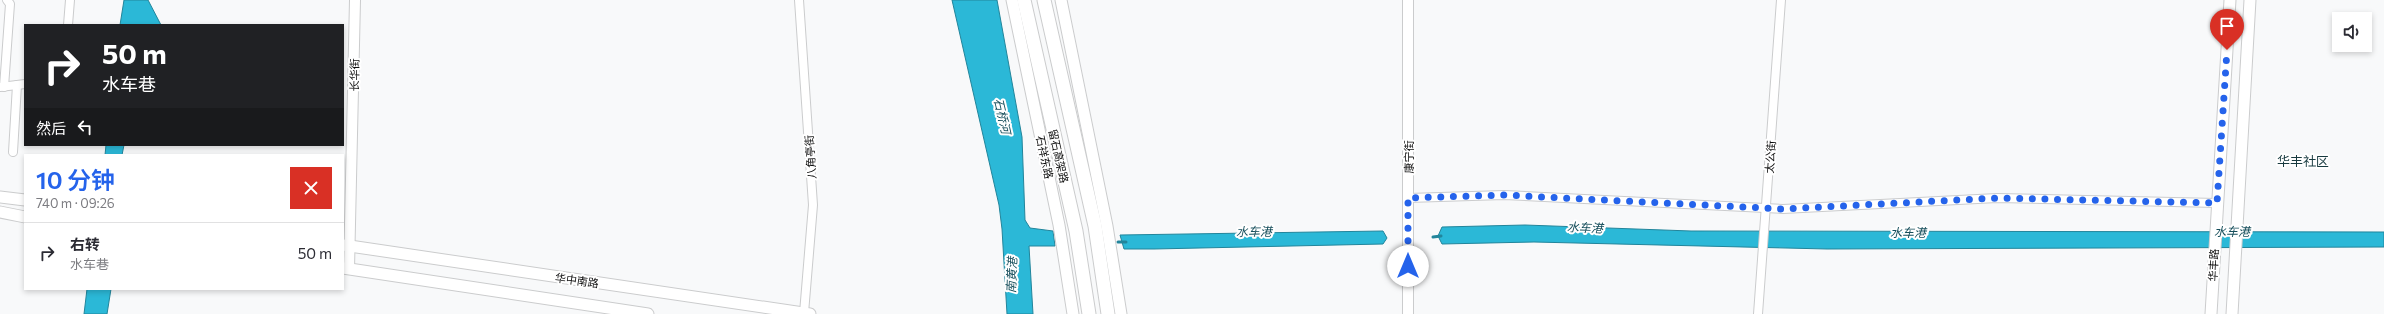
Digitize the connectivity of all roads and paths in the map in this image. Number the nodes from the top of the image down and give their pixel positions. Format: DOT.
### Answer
graph roads {
  1 [pos="7,0"];
  2 [pos="70,0"];
  3 [pos="355,0"];
  4 [pos="799,0"];
  5 [pos="1012,0"];
  6 [pos="1024,0"];
  7 [pos="1044,0"];
  8 [pos="1061,0"];
  9 [pos="1408,0"];
  10 [pos="1780,0"];
  11 [pos="2230,0"];
  12 [pos="2250,0"];
  13 [pos="68,24"];
  14 [pos="21,84"];
  15 [pos="2,87"];
  16 [pos="13,152"];
  17 [pos="0,197"];
  18 [pos="1408,198"];
  19 [pos="24,200"];
  20 [pos="2217,203"];
  21 [pos="1766,208"];
  22 [pos="0,212"];
  23 [pos="24,218"];
  24 [pos="346,246"];
  25 [pos="346,269"];
  26 [pos="648,314"];
  27 [pos="807,314"];
  28 [pos="1073,314"];
  29 [pos="1089,314"];
  30 [pos="1108,314"];
  31 [pos="1121,314"];
  32 [pos="1408,314"];
  33 [pos="1758,314"];
  34 [pos="2211,314"];
  35 [pos="2232,314"];
  1 -- 15 [label="street"];
  2 -- 13 [label="street"];
  3 -- 24 [label="street, 长华街"];
  4 -- 27 [label="street, 八角亭街"];
  5 -- 28 [label="main road, 石祥东路"];
  6 -- 29 [label="highway, 留石高架路"];
  7 -- 30 [label="highway, 留石高架路"];
  8 -- 31 [label="main road"];
  9 -- 18 [label="street, 康宁街"];
  10 -- 21 [label="street, 太公街"];
  11 -- 20 [label="main road, 华丰路"];
  12 -- 35 [label="main road, 华丰路"];
  14 -- 15 [label="street"];
  14 -- 16 [label="street"];
  17 -- 19 [label="main road"];
  18 -- 21 [label="street"];
  18 -- 32 [label="street, 康宁街"];
  20 -- 21 [label="street"];
  20 -- 34 [label="main road, 华丰路"];
  21 -- 33 [label="street, 太公街"];
  22 -- 23 [label="main road"];
  24 -- 25 [label="street, 长华街"];
  24 -- 27 [label="main road, 华中南路"];
  25 -- 26 [label="main road, 华中南路"];
}
